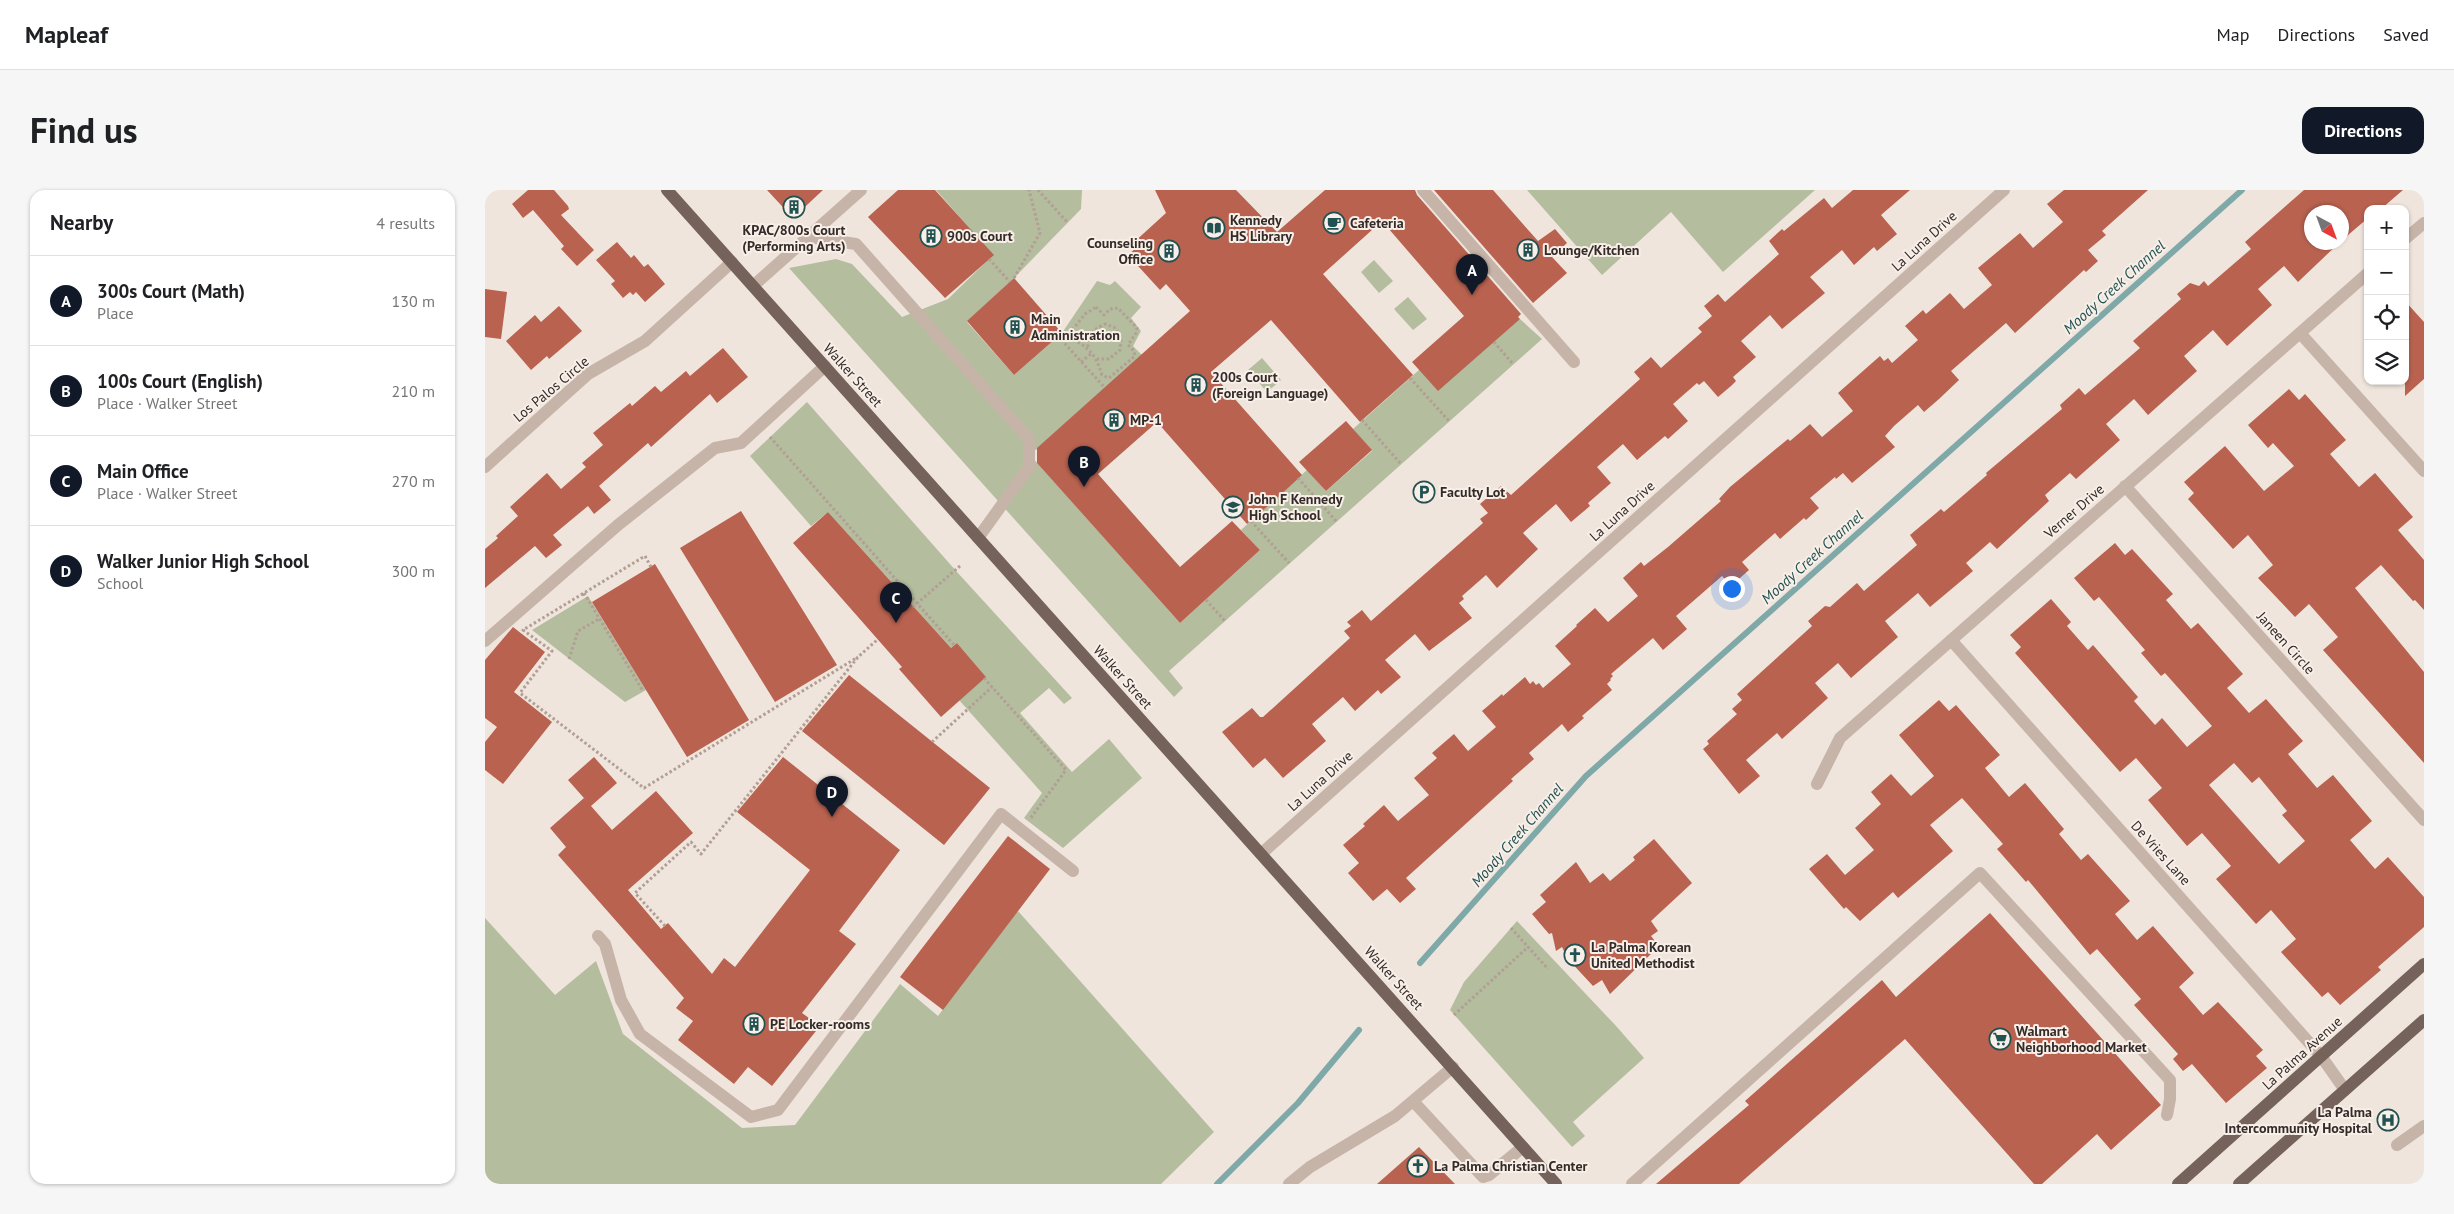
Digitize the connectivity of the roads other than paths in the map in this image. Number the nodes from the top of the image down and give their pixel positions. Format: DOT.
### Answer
graph roads {
  1 [pos="667,190"];
  2 [pos="861,190"];
  3 [pos="1423,190"];
  4 [pos="2004,190"];
  5 [pos="2424,223"];
  6 [pos="2409,236"];
  7 [pos="807,237"];
  8 [pos="732,262"];
  9 [pos="2364,277"];
  10 [pos="753,286"];
  11 [pos="2300,333"];
  12 [pos="1574,362"];
  13 [pos="825,366"];
  14 [pos="485,467"];
  15 [pos="2424,471"];
  16 [pos="2125,486"];
  17 [pos="978,538"];
  18 [pos="1951,640"];
  19 [pos="485,641"];
  20 [pos="1817,784"];
  21 [pos="2424,820"];
  22 [pos="1261,854"];
  23 [pos="1073,872"];
  24 [pos="598,936"];
  25 [pos="2424,964"];
  26 [pos="2424,1020"];
  27 [pos="2321,1056"];
  28 [pos="1453,1068"];
  29 [pos="2345,1090"];
  30 [pos="1413,1101"];
  31 [pos="2167,1115"];
  32 [pos="2424,1126"];
  33 [pos="2397,1144"];
  34 [pos="1523,1147"];
  35 [pos="1289,1184"];
  36 [pos="1556,1184"];
  37 [pos="1632,1184"];
  38 [pos="2178,1184"];
  39 [pos="2239,1184"];
  1 -- 8 [label="main road, Walker Street"];
  2 -- 7 [label="street"];
  3 -- 12 [label="street"];
  4 -- 22 [label="street, La Luna Drive"];
  5 -- 6 [label="street"];
  7 -- 10 [label="street"];
  7 -- 17 [label="street"];
  8 -- 10 [label="main road, Walker Street"];
  8 -- 14 [label="street, Los Palos Circle"];
  9 -- 11 [label="street, Verner Drive"];
  10 -- 13 [label="main road, Walker Street"];
  11 -- 15 [label="street"];
  11 -- 16 [label="street, Verner Drive"];
  13 -- 17 [label="main road, Walker Street"];
  13 -- 19 [label="street"];
  16 -- 18 [label="street, Verner Drive"];
  16 -- 21 [label="street, Janeen Circle"];
  17 -- 22 [label="main road, Walker Street"];
  18 -- 20 [label="street, Verner Drive"];
  18 -- 27 [label="street, De Vries Lane"];
  22 -- 28 [label="main road, Walker Street"];
  23 -- 24 [label="street"];
  25 -- 27 [label="main road, La Palma Avenue"];
  26 -- 29 [label="main road"];
  27 -- 29 [label="street, De Vries Lane"];
  27 -- 38 [label="main road, La Palma Avenue"];
  28 -- 30 [label="street"];
  28 -- 34 [label="main road, Walker Street"];
  29 -- 39 [label="main road"];
  30 -- 34 [label="street"];
  30 -- 35 [label="street"];
  31 -- 37 [label="street"];
  32 -- 33 [label="street"];
  34 -- 36 [label="main road, Walker Street"];
}
